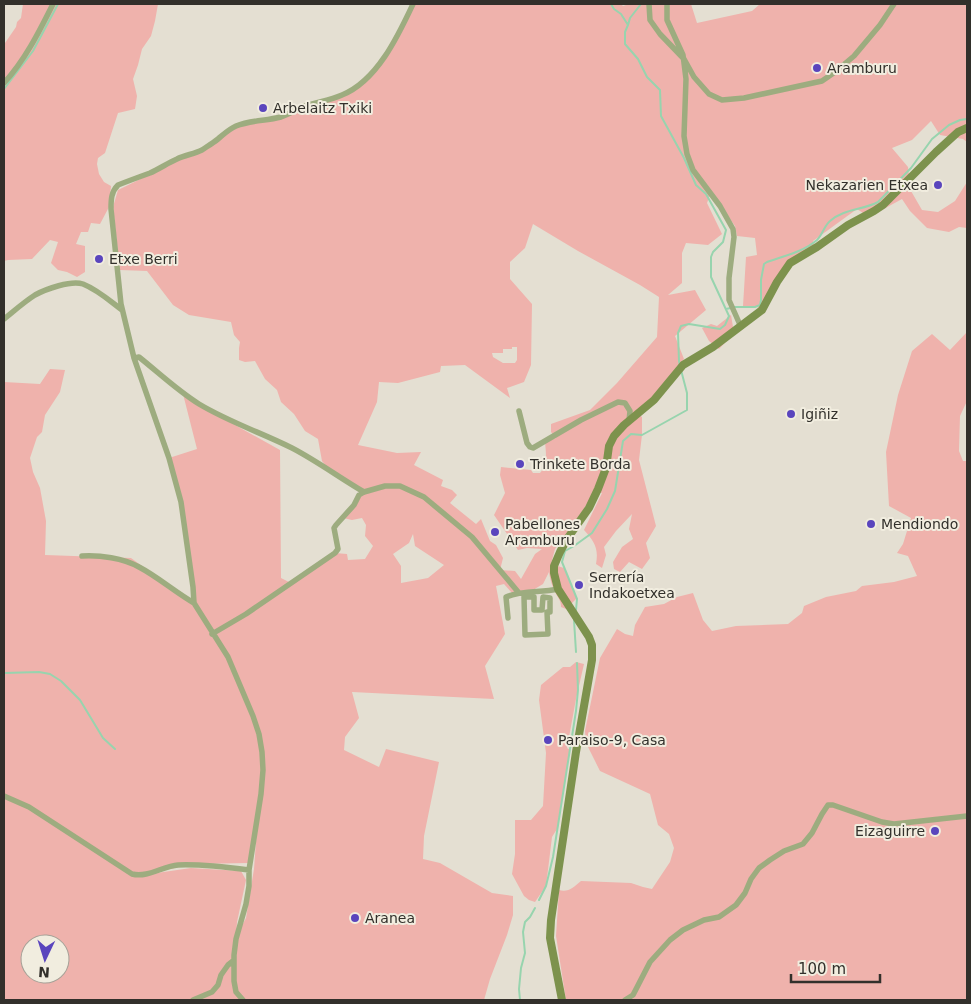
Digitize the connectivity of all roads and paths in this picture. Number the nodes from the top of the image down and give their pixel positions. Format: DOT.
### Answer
graph roads {
  1 [pos="53,4"];
  2 [pos="413,4"];
  3 [pos="649,4"];
  4 [pos="667,4"];
  5 [pos="894,4"];
  6 [pos="684,59"];
  7 [pos="4,83"];
  8 [pos="967,128"];
  9 [pos="122,310"];
  10 [pos="4,318"];
  11 [pos="741,327"];
  12 [pos="134,358"];
  13 [pos="519,411"];
  14 [pos="629,421"];
  15 [pos="364,492"];
  16 [pos="82,556"];
  17 [pos="558,589"];
  18 [pos="519,593"];
  19 [pos="194,604"];
  20 [pos="508,618"];
  21 [pos="212,634"];
  22 [pos="525,635"];
  23 [pos="4,796"];
  24 [pos="967,816"];
  25 [pos="249,870"];
  26 [pos="233,960"];
  27 [pos="193,1000"];
  28 [pos="243,1000"];
  29 [pos="562,1000"];
  30 [pos="625,1000"];
  1 -- 7 [label="street"];
  2 -- 9 [label="street"];
  3 -- 6 [label="street"];
  4 -- 6 [label="street"];
  5 -- 6 [label="street"];
  6 -- 11 [label="street"];
  8 -- 11 [label="street"];
  9 -- 10 [label="street"];
  9 -- 12 [label="street"];
  11 -- 14 [label="street"];
  12 -- 15 [label="street"];
  12 -- 19 [label="street"];
  13 -- 14 [label="street"];
  14 -- 17 [label="street"];
  15 -- 18 [label="street"];
  15 -- 21 [label="street"];
  16 -- 19 [label="street"];
  17 -- 18 [label="street"];
  17 -- 29 [label="street"];
  18 -- 20 [label="street"];
  19 -- 21 [label="street"];
  21 -- 25 [label="street"];
  22 -- 22 [label="street"];
  23 -- 25 [label="street"];
  24 -- 30 [label="street"];
  25 -- 26 [label="street"];
  26 -- 27 [label="street"];
  26 -- 28 [label="street"];
}
